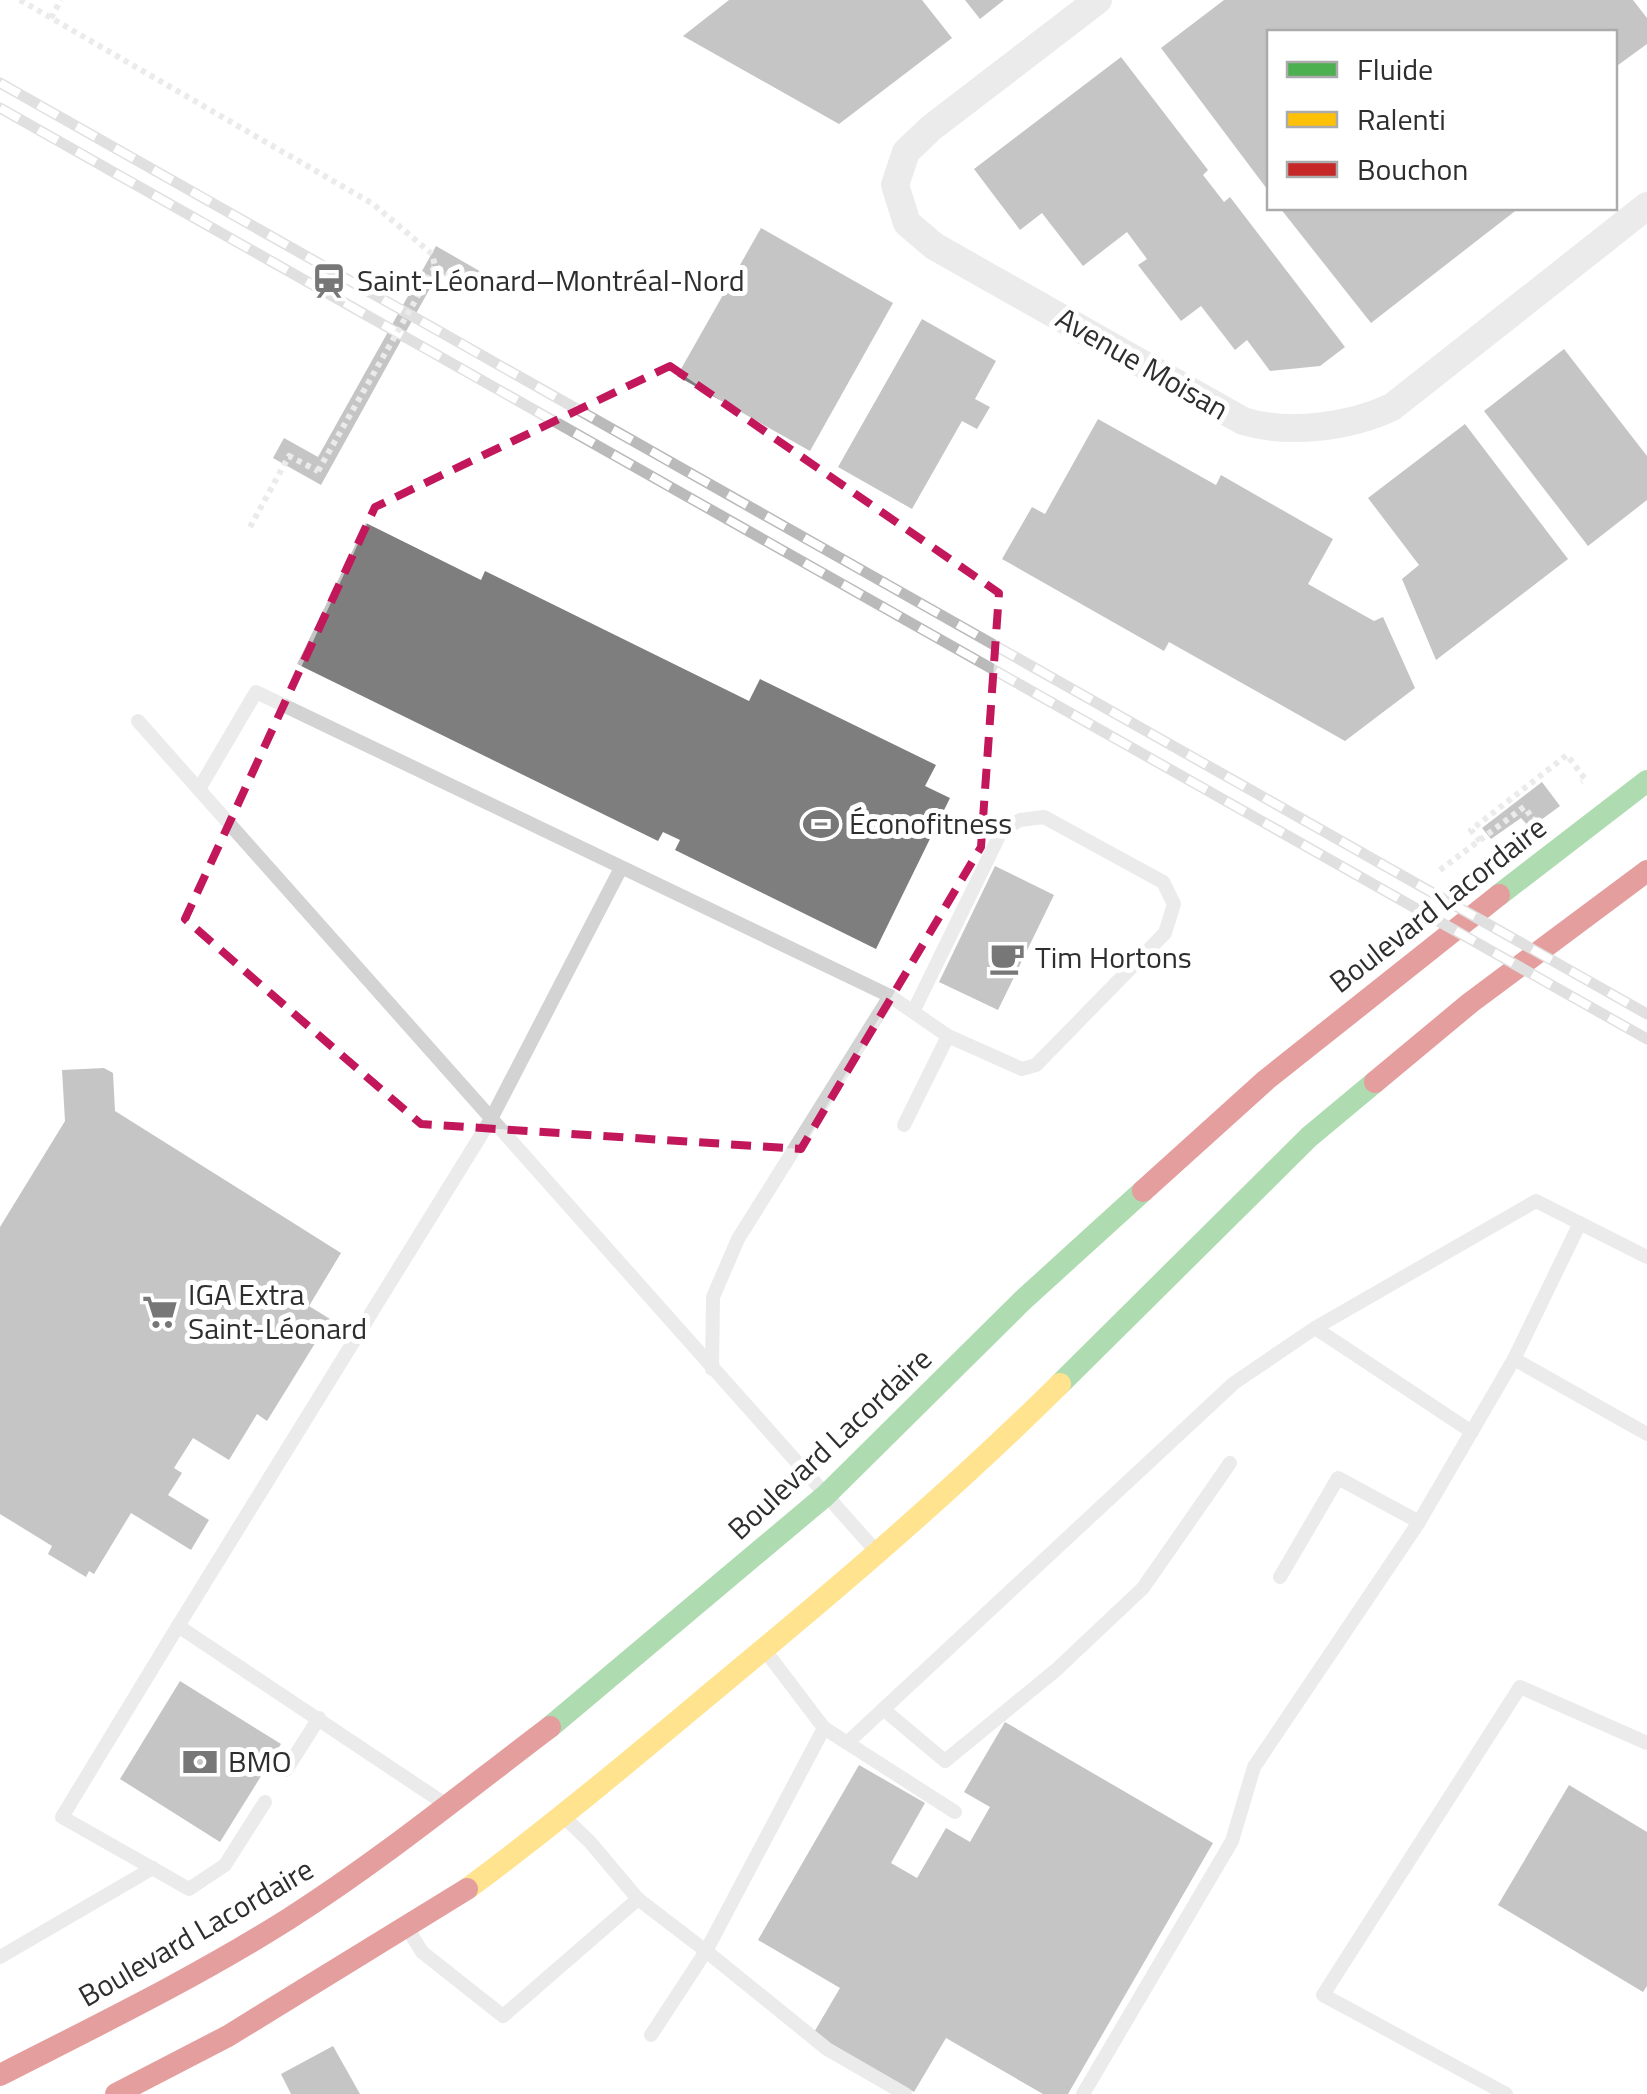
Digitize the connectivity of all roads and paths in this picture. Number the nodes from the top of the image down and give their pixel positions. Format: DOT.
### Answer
graph roads {
  1 [pos="20,0"];
  2 [pos="60,0"];
  3 [pos="1098,0"];
  4 [pos="51,18"];
  5 [pos="1647,206"];
  6 [pos="435,266"];
  7 [pos="468,286"];
  8 [pos="250,527"];
  9 [pos="138,721"];
  10 [pos="1576,768"];
  11 [pos="1647,782"];
  12 [pos="199,789"];
  13 [pos="1524,807"];
  14 [pos="1480,840"];
  15 [pos="621,868"];
  16 [pos="1440,870"];
  17 [pos="1647,871"];
  18 [pos="890,996"];
  19 [pos="913,1012"];
  20 [pos="948,1036"];
  21 [pos="491,1119"];
  22 [pos="904,1125"];
  23 [pos="1580,1223"];
  24 [pos="1647,1257"];
  25 [pos="1315,1328"];
  26 [pos="1514,1360"];
  27 [pos="712,1369"];
  28 [pos="1472,1432"];
  29 [pos="1647,1434"];
  30 [pos="1230,1463"];
  31 [pos="825,1496"];
  32 [pos="1419,1522"];
  33 [pos="879,1554"];
  34 [pos="1280,1577"];
  35 [pos="178,1626"];
  36 [pos="764,1649"];
  37 [pos="883,1710"];
  38 [pos="319,1718"];
  39 [pos="824,1728"];
  40 [pos="847,1742"];
  41 [pos="1647,1742"];
  42 [pos="286,1770"];
  43 [pos="265,1802"];
  44 [pos="447,1806"];
  45 [pos="955,1812"];
  46 [pos="564,1816"];
  47 [pos="153,1868"];
  48 [pos="638,1900"];
  49 [pos="407,1928"];
  50 [pos="706,1950"];
  51 [pos="0,1957"];
  52 [pos="651,2035"];
  53 [pos="228,2036"];
  54 [pos="0,2075"];
  55 [pos="116,2094"];
  56 [pos="171,2094"];
  57 [pos="905,2094"];
  58 [pos="1082,2094"];
  59 [pos="1506,2094"];
  1 -- 4 [label="path"];
  2 -- 4 [label="path"];
  3 -- 5 [label="street, Avenue Moisan"];
  4 -- 6 [label="path"];
  6 -- 7 [label="path"];
  6 -- 8 [label="path, bridge"];
  9 -- 12 [label="lane"];
  10 -- 14 [label="path"];
  11 -- 31 [label="main road, Boulevard Lacordaire"];
  12 -- 15 [label="lane"];
  12 -- 21 [label="lane"];
  13 -- 14 [label="path"];
  14 -- 16 [label="path"];
  15 -- 18 [label="lane"];
  15 -- 21 [label="lane"];
  17 -- 33 [label="main road"];
  18 -- 19 [label="lane"];
  18 -- 27 [label="lane"];
  19 -- 20 [label="lane"];
  19 -- 20 [label="lane"];
  20 -- 22 [label="lane"];
  21 -- 27 [label="lane"];
  21 -- 35 [label="lane"];
  23 -- 24 [label="lane"];
  23 -- 25 [label="lane"];
  23 -- 26 [label="lane"];
  25 -- 28 [label="lane"];
  25 -- 37 [label="lane"];
  26 -- 28 [label="lane"];
  26 -- 29 [label="lane"];
  27 -- 31 [label="lane"];
  28 -- 32 [label="lane"];
  30 -- 37 [label="lane"];
  31 -- 33 [label="lane"];
  31 -- 44 [label="main road, Boulevard Lacordaire"];
  32 -- 34 [label="lane"];
  32 -- 58 [label="lane"];
  33 -- 36 [label="main road"];
  35 -- 38 [label="lane"];
  35 -- 47 [label="lane"];
  36 -- 39 [label="lane"];
  36 -- 46 [label="main road"];
  37 -- 40 [label="lane"];
  38 -- 42 [label="lane"];
  38 -- 44 [label="lane"];
  39 -- 40 [label="lane"];
  39 -- 50 [label="lane"];
  40 -- 45 [label="lane"];
  41 -- 59 [label="lane"];
  43 -- 47 [label="lane"];
  44 -- 54 [label="main road, Boulevard Lacordaire"];
  46 -- 48 [label="lane"];
  46 -- 49 [label="main road"];
  47 -- 51 [label="lane"];
  48 -- 49 [label="lane"];
  48 -- 50 [label="lane"];
  49 -- 53 [label="main road"];
  50 -- 52 [label="lane"];
  50 -- 57 [label="lane"];
  53 -- 55 [label="main road"];
  53 -- 56 [label="main road"];
}
